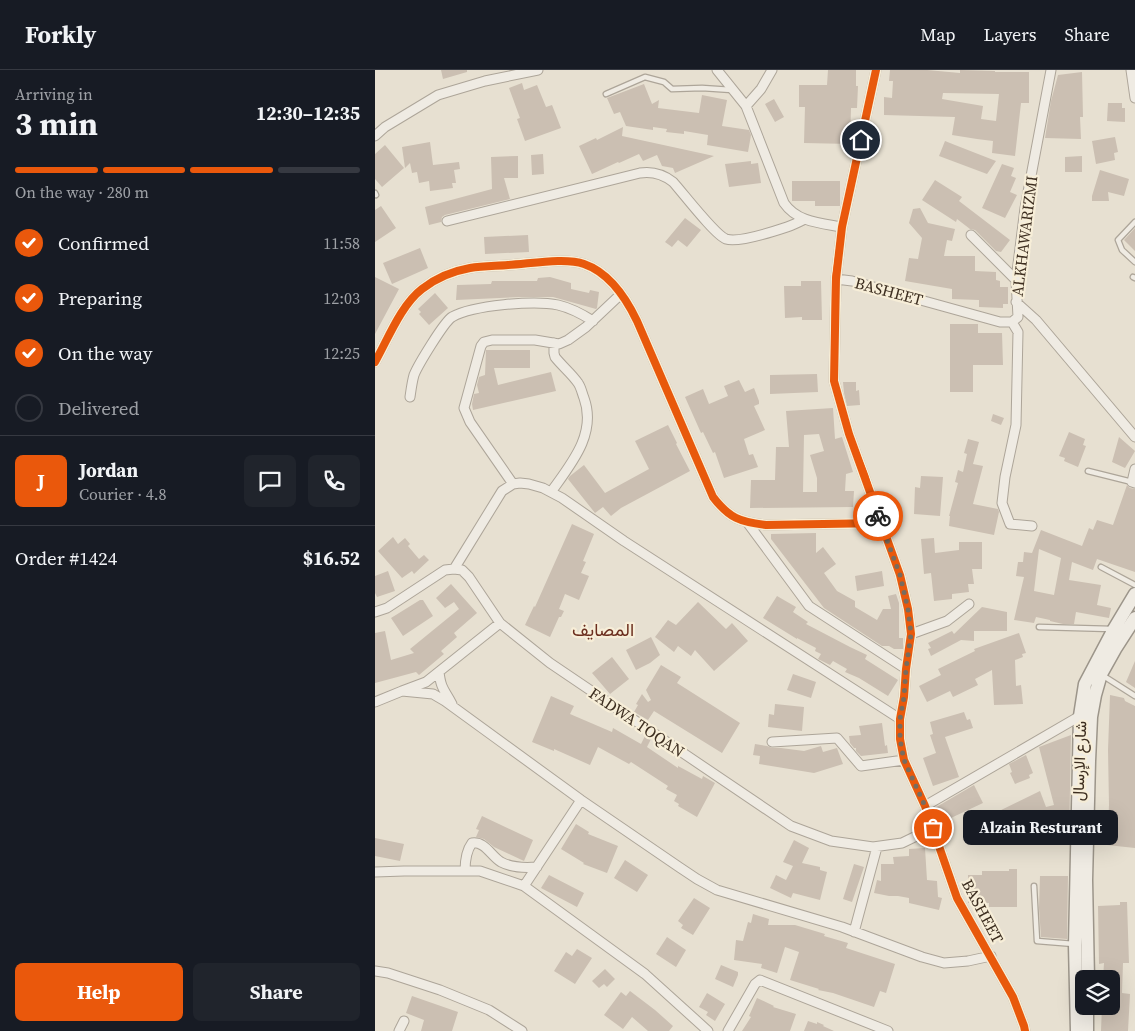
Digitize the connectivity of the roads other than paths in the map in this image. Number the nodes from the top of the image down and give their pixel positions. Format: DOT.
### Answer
graph roads {
  1 [pos="538,70"];
  2 [pos="717,70"];
  3 [pos="772,70"];
  4 [pos="877,70"];
  5 [pos="1051,70"];
  6 [pos="1131,70"];
  7 [pos="733,90"];
  8 [pos="606,94"];
  9 [pos="1135,98"];
  10 [pos="745,106"];
  11 [pos="375,136"];
  12 [pos="805,219"];
  13 [pos="447,221"];
  14 [pos="1135,222"];
  15 [pos="842,227"];
  16 [pos="971,235"];
  17 [pos="1135,262"];
  18 [pos="835,279"];
  19 [pos="1016,280"];
  20 [pos="621,294"];
  21 [pos="1016,302"];
  22 [pos="593,321"];
  23 [pos="1012,322"];
  24 [pos="554,343"];
  25 [pos="375,362"];
  26 [pos="410,397"];
  27 [pos="1135,437"];
  28 [pos="1135,469"];
  29 [pos="1088,471"];
  30 [pos="1133,482"];
  31 [pos="513,484"];
  32 [pos="551,492"];
  33 [pos="747,522"];
  34 [pos="881,523"];
  35 [pos="1032,526"];
  36 [pos="1101,567"];
  37 [pos="454,569"];
  38 [pos="1135,585"];
  39 [pos="1135,594"];
  40 [pos="969,604"];
  41 [pos="375,612"];
  42 [pos="1135,618"];
  43 [pos="499,623"];
  44 [pos="1039,627"];
  45 [pos="1113,628"];
  46 [pos="911,634"];
  47 [pos="906,669"];
  48 [pos="439,672"];
  49 [pos="1101,674"];
  50 [pos="402,690"];
  51 [pos="1135,696"];
  52 [pos="375,702"];
  53 [pos="454,708"];
  54 [pos="1080,716"];
  55 [pos="900,719"];
  56 [pos="772,742"];
  57 [pos="904,760"];
  58 [pos="581,800"];
  59 [pos="925,806"];
  60 [pos="933,828"];
  61 [pos="877,847"];
  62 [pos="537,867"];
  63 [pos="465,871"];
  64 [pos="375,872"];
  65 [pos="524,886"];
  66 [pos="1034,886"];
  67 [pos="854,932"];
  68 [pos="1075,945"];
  69 [pos="991,956"];
  70 [pos="375,970"];
  71 [pos="1088,970"];
  72 [pos="1087,1015"];
  73 [pos="404,1021"];
  74 [pos="399,1031"];
  75 [pos="522,1031"];
  76 [pos="708,1031"];
  77 [pos="728,1031"];
  78 [pos="888,1031"];
  79 [pos="1025,1031"];
  80 [pos="1077,1031"];
  81 [pos="1087,1031"];
  1 -- 11 [label="street"];
  2 -- 7 [label="street"];
  3 -- 10 [label="street"];
  4 -- 15 [label="street"];
  5 -- 19 [label="street, ALKHAWARIZMI"];
  6 -- 9 [label="street"];
  7 -- 8 [label="lane"];
  7 -- 10 [label="street"];
  10 -- 12 [label="street"];
  12 -- 13 [label="street"];
  12 -- 15 [label="street"];
  14 -- 17 [label="lane"];
  15 -- 18 [label="street"];
  16 -- 19 [label="street"];
  18 -- 23 [label="street, BASHEET"];
  18 -- 34 [label="street, BASHEET"];
  19 -- 21 [label="street, ALKHAWARIZMI"];
  20 -- 22 [label="street"];
  20 -- 25 [label="street"];
  20 -- 33 [label="street"];
  21 -- 23 [label="street, ALKHAWARIZMI"];
  21 -- 27 [label="street"];
  22 -- 24 [label="street"];
  22 -- 26 [label="street"];
  23 -- 35 [label="street, ALKHAWARIZMI"];
  24 -- 31 [label="street"];
  24 -- 32 [label="street"];
  28 -- 30 [label="street"];
  29 -- 30 [label="lane"];
  31 -- 32 [label="street"];
  31 -- 37 [label="street"];
  32 -- 55 [label="street"];
  33 -- 34 [label="street"];
  33 -- 47 [label="street"];
  34 -- 46 [label="street, BASHEET"];
  36 -- 38 [label="lane"];
  37 -- 41 [label="street"];
  37 -- 43 [label="street, FADWA TOQAN"];
  39 -- 45 [label="main road, شارع الإرسال"];
  40 -- 46 [label="street"];
  42 -- 49 [label="main road, شارع الإرسال"];
  43 -- 48 [label="street"];
  43 -- 61 [label="street, FADWA TOQAN"];
  44 -- 45 [label="lane"];
  45 -- 54 [label="main road, شارع الإرسال"];
  46 -- 47 [label="street, BASHEET"];
  47 -- 55 [label="street, BASHEET"];
  48 -- 50 [label="street"];
  48 -- 53 [label="street"];
  49 -- 51 [label="lane"];
  49 -- 71 [label="main road, شارع الإرسال"];
  50 -- 52 [label="street"];
  50 -- 53 [label="street"];
  53 -- 58 [label="street"];
  54 -- 59 [label="street"];
  54 -- 68 [label="main road, شارع الإرسال"];
  55 -- 57 [label="street, BASHEET"];
  56 -- 57 [label="street"];
  57 -- 59 [label="street, BASHEET"];
  58 -- 62 [label="street"];
  58 -- 67 [label="street"];
  59 -- 60 [label="street, BASHEET"];
  60 -- 61 [label="street, FADWA TOQAN"];
  60 -- 69 [label="street, BASHEET"];
  61 -- 67 [label="street"];
  62 -- 63 [label="street"];
  62 -- 65 [label="street"];
  63 -- 64 [label="street"];
  63 -- 65 [label="street"];
  65 -- 76 [label="street"];
  66 -- 68 [label="lane"];
  67 -- 69 [label="street"];
  68 -- 80 [label="main road, شارع الإرسال"];
  69 -- 79 [label="street, BASHEET"];
  70 -- 75 [label="street"];
  72 -- 81 [label="main road"];
  73 -- 74 [label="street"];
  77 -- 78 [label="street"];
}
